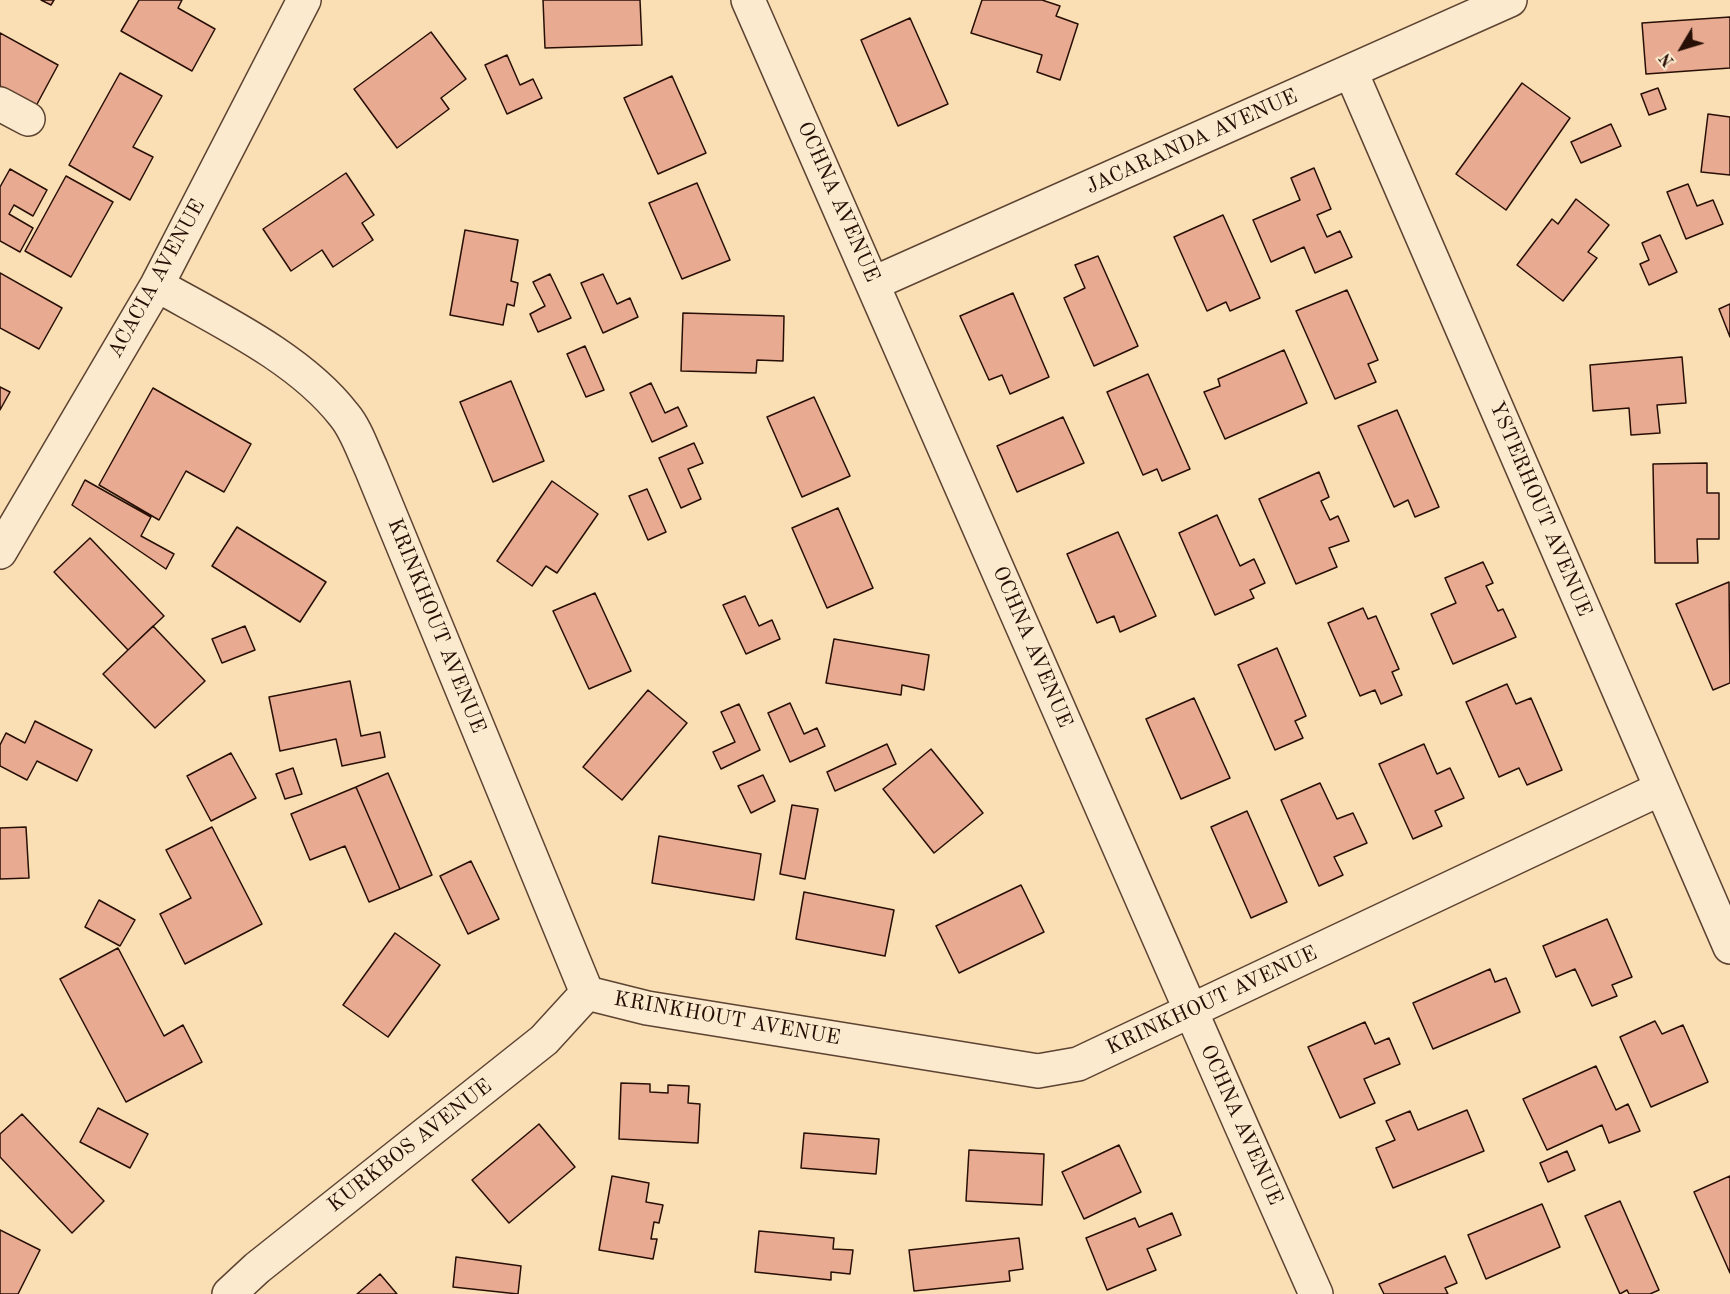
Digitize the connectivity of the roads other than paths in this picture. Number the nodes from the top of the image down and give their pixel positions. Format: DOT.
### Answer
graph roads {
  1 [pos="304,0"];
  2 [pos="748,0"];
  3 [pos="1510,0"];
  4 [pos="1351,72"];
  5 [pos="0,104"];
  6 [pos="28,119"];
  7 [pos="874,283"];
  8 [pos="157,285"];
  9 [pos="0,552"];
  10 [pos="1660,789"];
  11 [pos="1730,946"];
  12 [pos="587,993"];
  13 [pos="1190,1011"];
  14 [pos="229,1294"];
  15 [pos="1316,1294"];
  1 -- 8 [label="street, ACACIA AVENUE"];
  2 -- 7 [label="street, OCHNA AVENUE"];
  3 -- 4 [label="street, JACARANDA AVENUE"];
  4 -- 7 [label="street, JACARANDA AVENUE"];
  4 -- 10 [label="street, YSTERHOUT AVENUE"];
  5 -- 6 [label="street"];
  7 -- 13 [label="street, OCHNA AVENUE"];
  8 -- 9 [label="street, ACACIA AVENUE"];
  8 -- 12 [label="street, KRINKHOUT AVENUE"];
  10 -- 11 [label="street, YSTERHOUT AVENUE"];
  10 -- 13 [label="street, KRINKHOUT AVENUE"];
  12 -- 13 [label="street, KRINKHOUT AVENUE"];
  12 -- 14 [label="street, KURKBOS AVENUE"];
  13 -- 15 [label="street, OCHNA AVENUE"];
}
